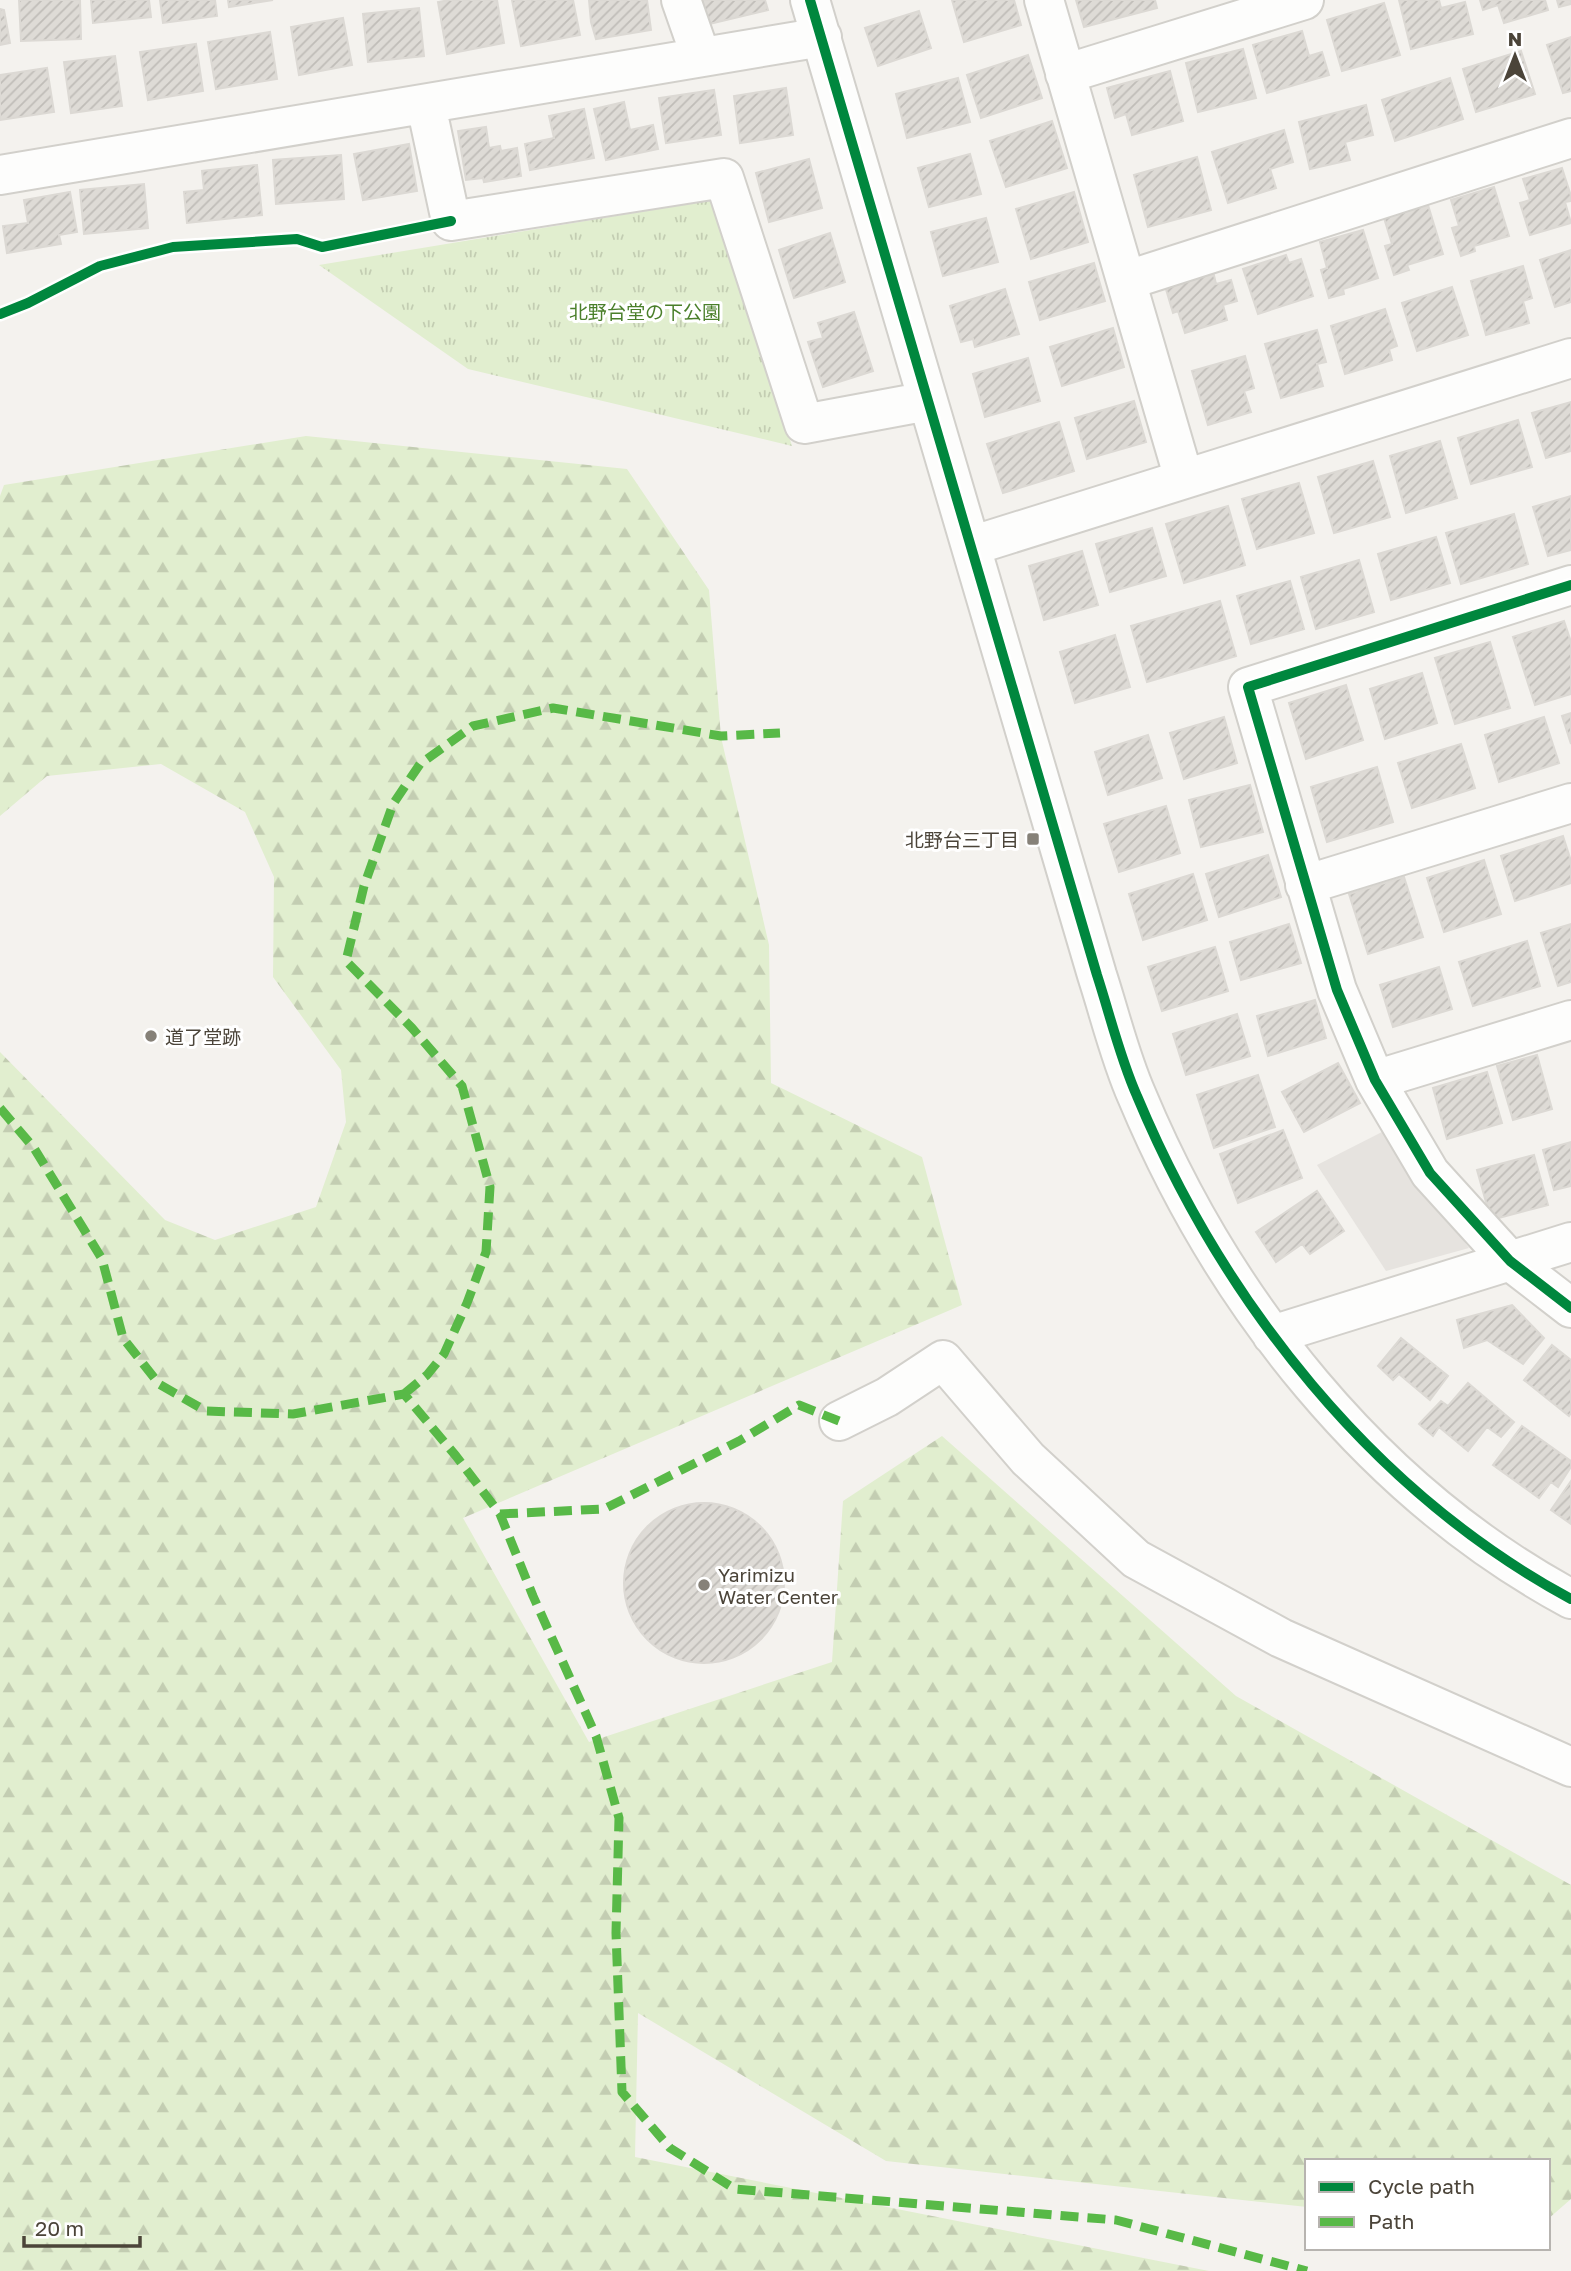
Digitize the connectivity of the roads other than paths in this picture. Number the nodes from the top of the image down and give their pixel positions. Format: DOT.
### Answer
graph roads {
  1 [pos="681,0"];
  2 [pos="810,0"];
  3 [pos="1044,0"];
  4 [pos="1304,0"];
  5 [pos="821,37"];
  6 [pos="701,57"];
  7 [pos="1065,74"];
  8 [pos="426,105"];
  9 [pos="1571,138"];
  10 [pos="0,175"];
  11 [pos="1128,280"];
  12 [pos="1571,358"];
  13 [pos="928,401"];
  14 [pos="1184,479"];
  15 [pos="971,546"];
  16 [pos="1571,585"];
  17 [pos="1571,803"];
  18 [pos="1305,885"];
  19 [pos="1571,1020"];
  20 [pos="1375,1080"];
  21 [pos="1571,1242"];
  22 [pos="1510,1261"];
  23 [pos="1571,1308"];
  24 [pos="1272,1335"];
  25 [pos="839,1421"];
  26 [pos="1571,1599"];
  27 [pos="1571,1767"];
  1 -- 6 [label="street"];
  2 -- 5 [label="street"];
  3 -- 7 [label="street"];
  4 -- 7 [label="street"];
  5 -- 6 [label="street"];
  5 -- 13 [label="street"];
  6 -- 8 [label="street"];
  7 -- 11 [label="street"];
  8 -- 10 [label="street"];
  8 -- 13 [label="street"];
  9 -- 11 [label="street"];
  11 -- 14 [label="street"];
  12 -- 14 [label="street"];
  13 -- 15 [label="street"];
  14 -- 15 [label="street"];
  15 -- 24 [label="street"];
  16 -- 18 [label="street"];
  17 -- 18 [label="street"];
  18 -- 20 [label="street"];
  19 -- 20 [label="street"];
  20 -- 22 [label="street"];
  21 -- 22 [label="street"];
  22 -- 23 [label="street"];
  22 -- 24 [label="street"];
  24 -- 26 [label="street"];
  25 -- 27 [label="street"];
}
